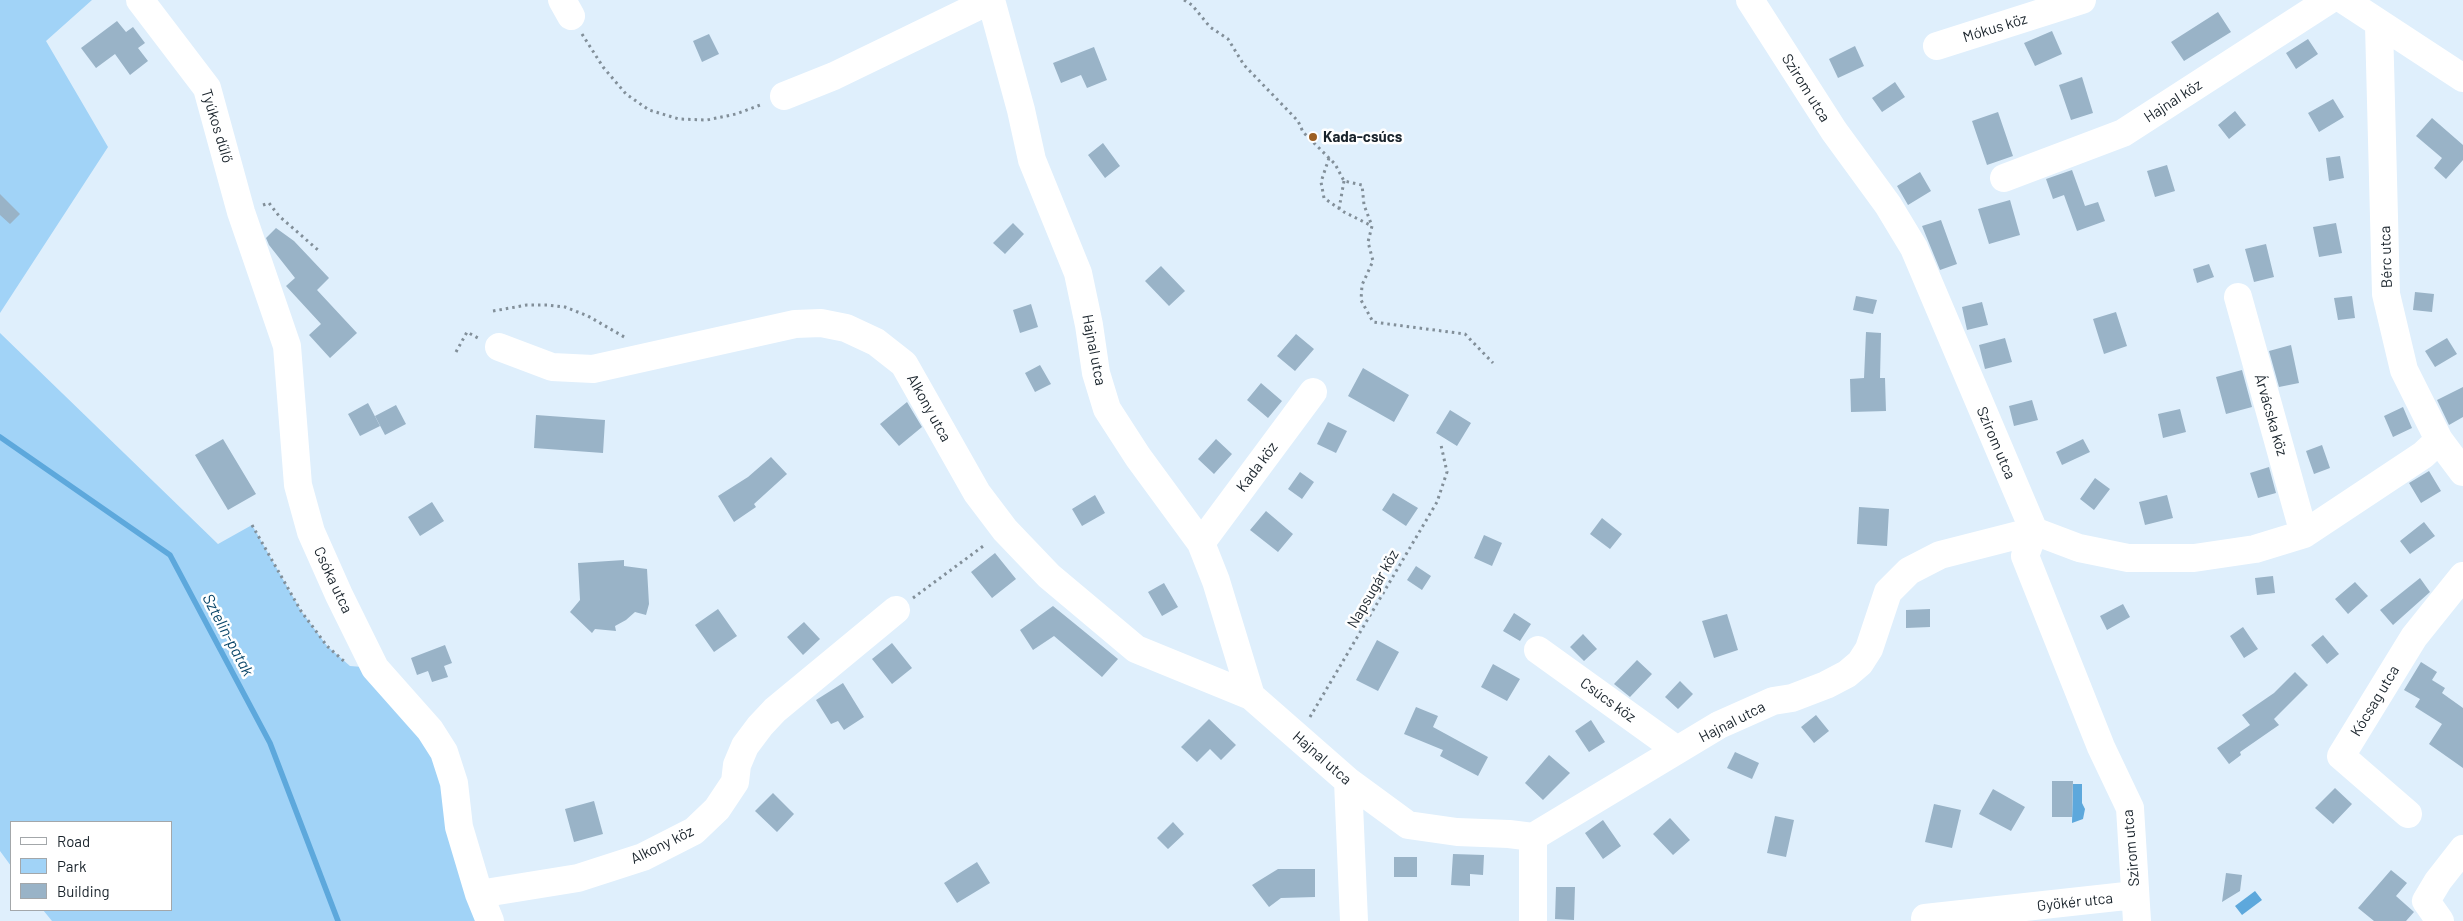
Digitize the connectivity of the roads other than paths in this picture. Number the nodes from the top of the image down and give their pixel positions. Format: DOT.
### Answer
graph roads {
  1 [pos="140,0"];
  2 [pos="991,0"];
  3 [pos="1750,0"];
  4 [pos="2082,0"];
  5 [pos="2329,0"];
  6 [pos="2344,0"];
  7 [pos="2379,25"];
  8 [pos="1937,46"];
  9 [pos="2463,78"];
  10 [pos="784,96"];
  11 [pos="2004,178"];
  12 [pos="241,212"];
  13 [pos="2238,297"];
  14 [pos="499,348"];
  15 [pos="1313,392"];
  16 [pos="2438,440"];
  17 [pos="2463,472"];
  18 [pos="2034,531"];
  19 [pos="2304,534"];
  20 [pos="1201,543"];
  21 [pos="2463,576"];
  22 [pos="896,610"];
  23 [pos="1538,650"];
  24 [pos="1251,696"];
  25 [pos="1677,750"];
  26 [pos="1348,781"];
  27 [pos="2408,814"];
  28 [pos="1533,838"];
  29 [pos="2463,849"];
  30 [pos="479,894"];
  31 [pos="2136,908"];
  32 [pos="1925,918"];
  33 [pos="490,921"];
  34 [pos="1354,921"];
  35 [pos="1533,921"];
  36 [pos="2440,921"];
  1 -- 12 [label="street, Tyúkos dűlő"];
  2 -- 10 [label="street"];
  2 -- 20 [label="street, Hajnal utca"];
  3 -- 18 [label="street, Szirom utca"];
  4 -- 8 [label="street, Mókus köz"];
  5 -- 11 [label="street, Hajnal köz"];
  6 -- 7 [label="street"];
  7 -- 9 [label="street"];
  7 -- 16 [label="street, Bérc utca"];
  12 -- 30 [label="street, Csóka utca"];
  13 -- 19 [label="street, Árvácska köz"];
  14 -- 24 [label="street, Alkony utca"];
  15 -- 20 [label="street, Kada köz"];
  16 -- 17 [label="street, Bérc utca"];
  16 -- 19 [label="street"];
  18 -- 19 [label="street"];
  18 -- 25 [label="street, Hajnal utca"];
  18 -- 31 [label="street, Szirom utca"];
  20 -- 24 [label="street, Hajnal utca"];
  21 -- 27 [label="street, Kócsag utca"];
  22 -- 30 [label="street, Alkony köz"];
  23 -- 25 [label="street, Csúcs köz"];
  24 -- 26 [label="street, Hajnal utca"];
  25 -- 28 [label="street, Hajnal utca"];
  26 -- 28 [label="street, Hajnal utca"];
  26 -- 34 [label="street"];
  28 -- 35 [label="street"];
  29 -- 36 [label="street"];
  30 -- 33 [label="street, Csóka utca"];
  31 -- 32 [label="street, Gyökér utca"];
}
